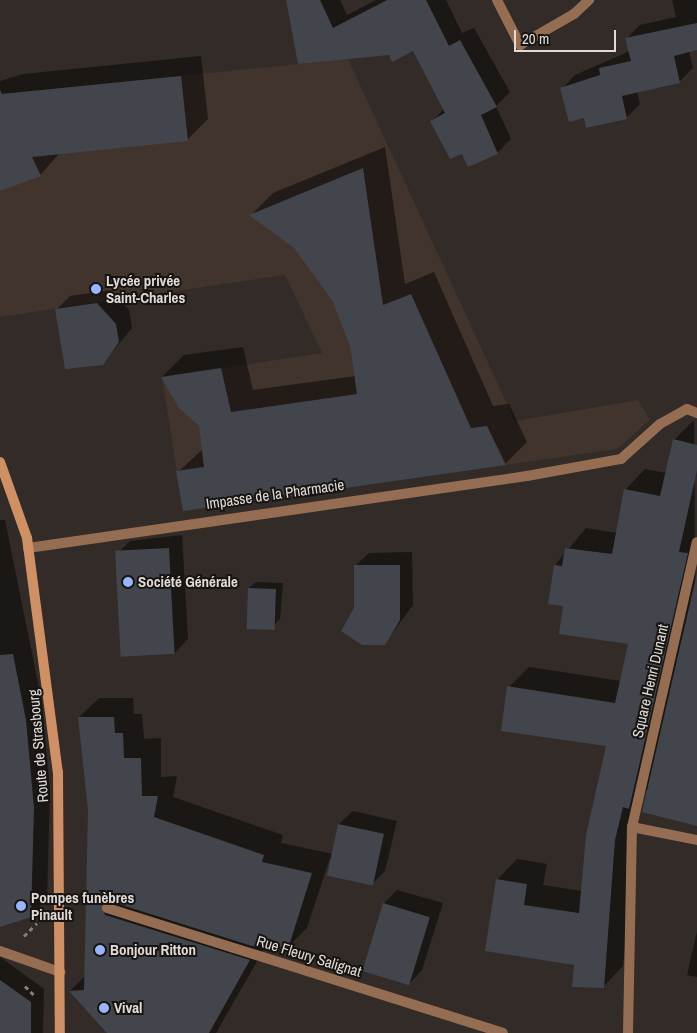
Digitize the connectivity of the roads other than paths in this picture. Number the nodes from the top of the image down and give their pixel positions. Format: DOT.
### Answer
graph roads {
  1 [pos="497,0"];
  2 [pos="589,0"];
  3 [pos="697,413"];
  4 [pos="0,462"];
  5 [pos="697,542"];
  6 [pos="28,548"];
  7 [pos="632,827"];
  8 [pos="697,840"];
  9 [pos="107,908"];
  10 [pos="0,951"];
  11 [pos="60,972"];
  12 [pos="60,1033"];
  13 [pos="503,1033"];
  14 [pos="628,1033"];
  1 -- 2 [label="street"];
  3 -- 6 [label="street, Impasse de la Pharmacie"];
  4 -- 6 [label="main road, Route de Strasbourg"];
  5 -- 7 [label="street, Square Henri Dunant"];
  6 -- 11 [label="main road, Route de Strasbourg"];
  7 -- 8 [label="street"];
  7 -- 14 [label="street, Square Henri Dunant"];
  9 -- 13 [label="street, Rue Fleury Salignat"];
  10 -- 11 [label="street"];
  11 -- 12 [label="main road, Route de Strasbourg"];
}
